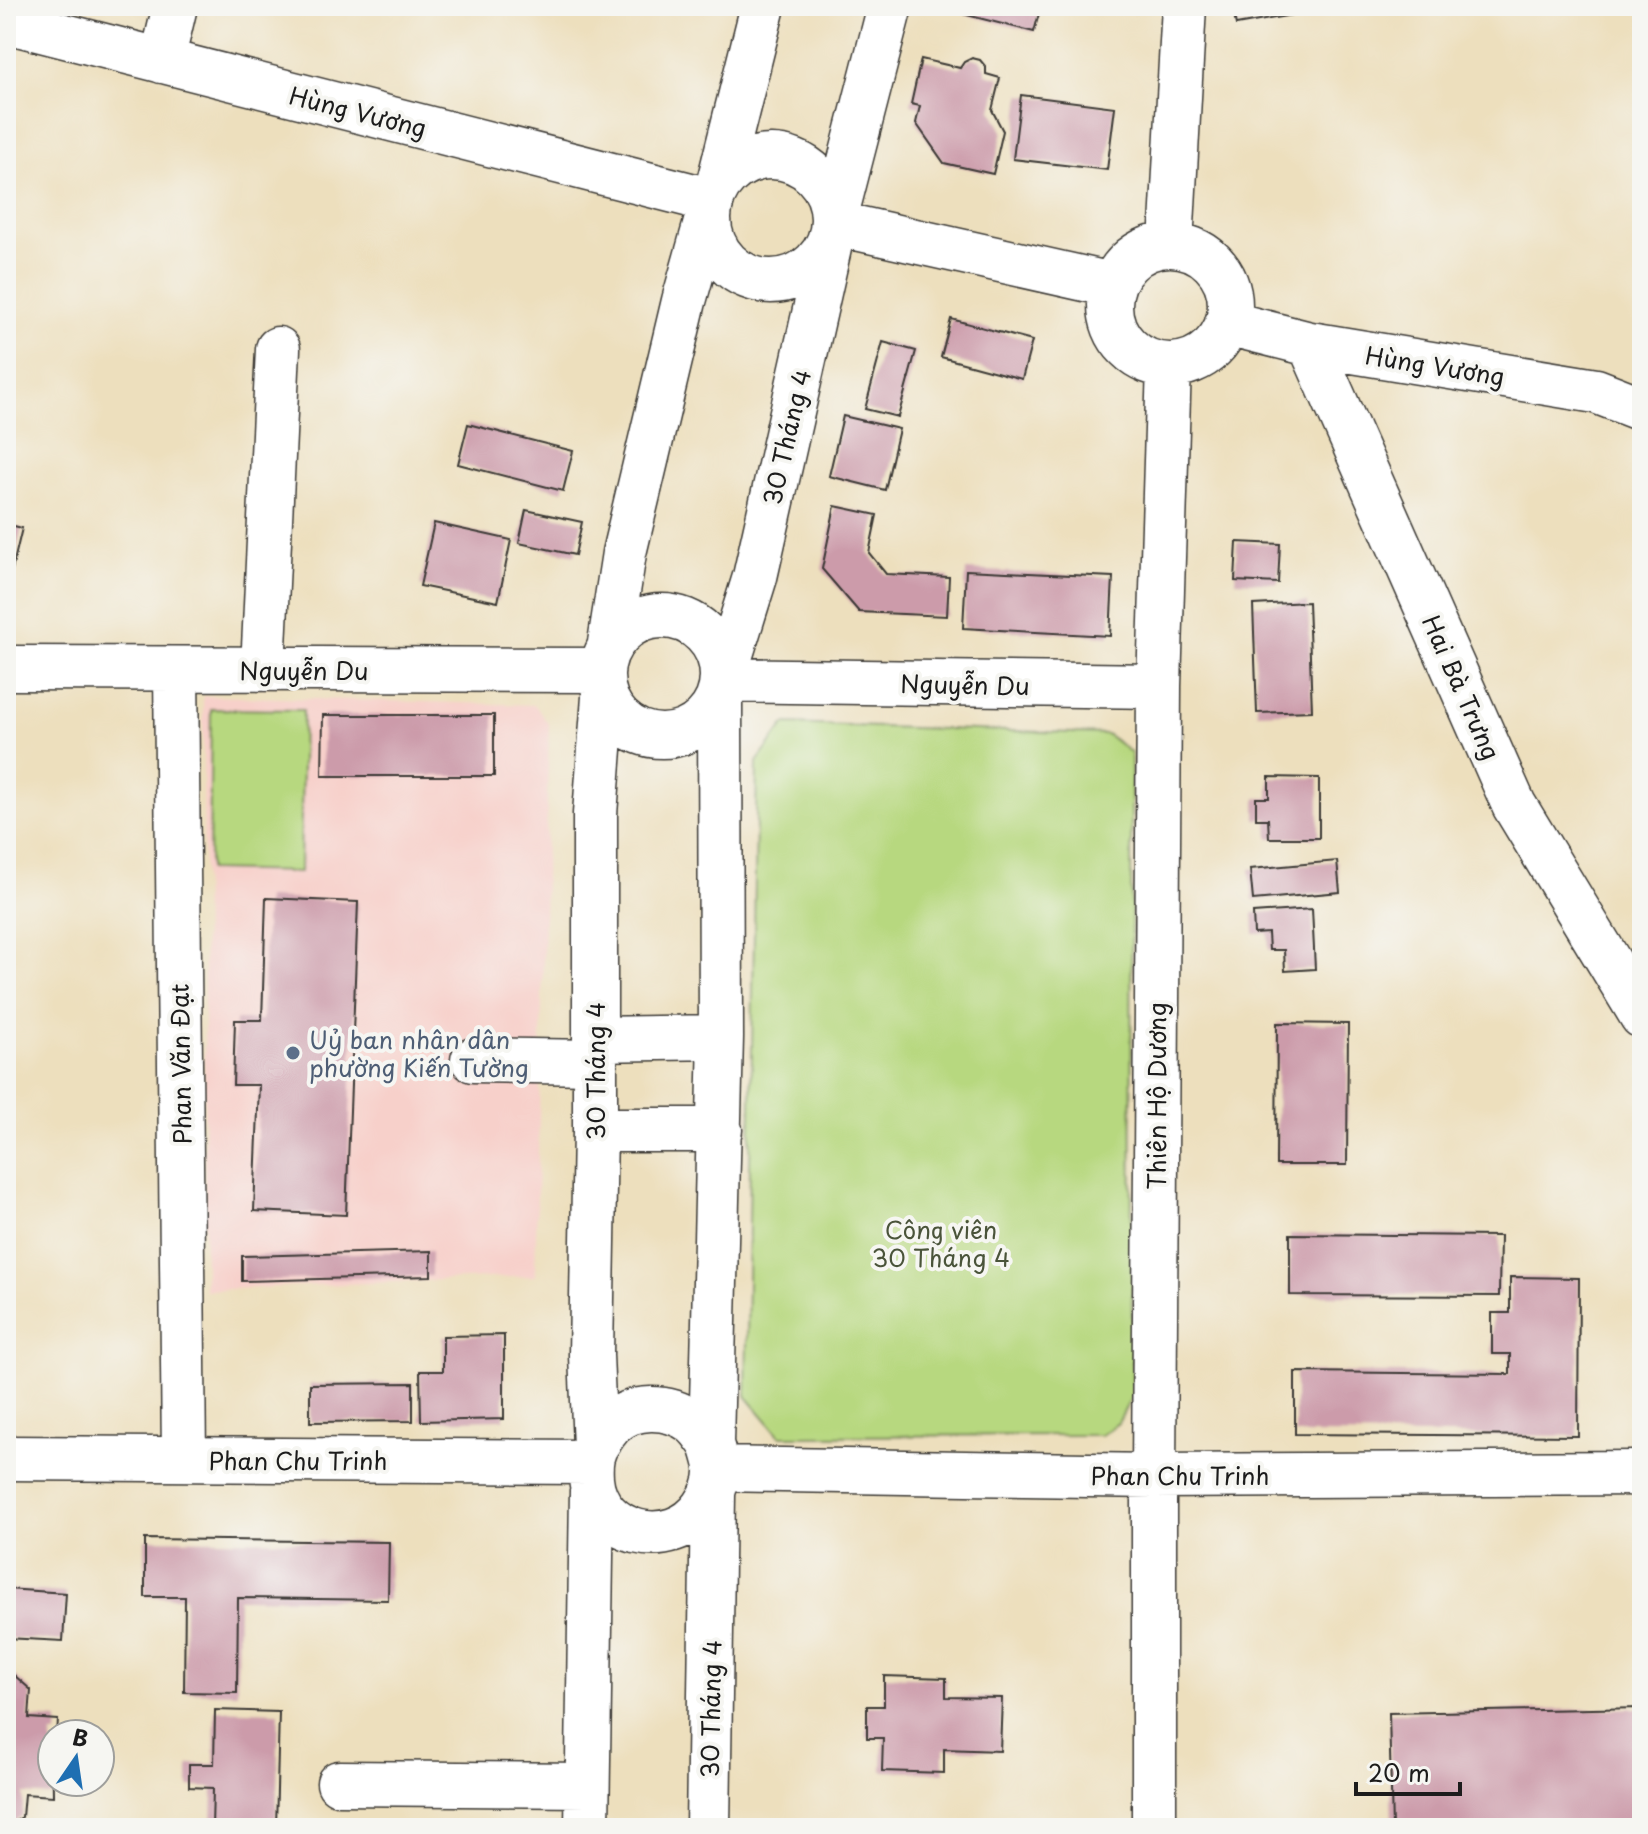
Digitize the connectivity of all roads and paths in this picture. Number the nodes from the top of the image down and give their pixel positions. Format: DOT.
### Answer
graph roads {
  1 [pos="175,6"];
  2 [pos="763,6"];
  3 [pos="890,6"];
  4 [pos="1184,6"];
  5 [pos="6,21"];
  6 [pos="162,61"];
  7 [pos="712,200"];
  8 [pos="832,231"];
  9 [pos="1171,244"];
  10 [pos="1112,285"];
  11 [pos="1227,323"];
  12 [pos="1310,344"];
  13 [pos="278,349"];
  14 [pos="1169,365"];
  15 [pos="1642,409"];
  16 [pos="6,668"];
  17 [pos="176,669"];
  18 [pos="263,669"];
  19 [pos="605,670"];
  20 [pos="1159,686"];
  21 [pos="721,687"];
  22 [pos="1642,1016"];
  23 [pos="721,1037"];
  24 [pos="595,1050"];
  25 [pos="473,1060"];
  26 [pos="595,1130"];
  27 [pos="720,1130"];
  28 [pos="6,1458"];
  29 [pos="184,1459"];
  30 [pos="592,1466"];
  31 [pos="714,1469"];
  32 [pos="1642,1473"];
  33 [pos="1154,1476"];
  34 [pos="339,1783"];
  35 [pos="587,1785"];
  36 [pos="587,1828"];
  37 [pos="708,1828"];
  38 [pos="1154,1828"];
  1 -- 6 [label="street"];
  2 -- 7 [label="street, 30 Tháng 4"];
  3 -- 8 [label="street, 30 Tháng 4"];
  4 -- 9 [label="street"];
  5 -- 6 [label="street, Hùng Vương"];
  6 -- 7 [label="street, Hùng Vương"];
  7 -- 8 [label="street"];
  7 -- 8 [label="street"];
  7 -- 19 [label="street, 30 Tháng 4"];
  8 -- 10 [label="street"];
  8 -- 21 [label="street, 30 Tháng 4"];
  9 -- 10 [label="street"];
  9 -- 11 [label="street"];
  10 -- 14 [label="street"];
  11 -- 12 [label="street, Hùng Vương"];
  11 -- 14 [label="street"];
  12 -- 15 [label="street, Hùng Vương"];
  12 -- 22 [label="street, Hai Bà Trưng"];
  13 -- 18 [label="street"];
  14 -- 20 [label="street, Thiên Hộ Dương"];
  16 -- 17 [label="street, Nguyễn Du"];
  17 -- 18 [label="street, Nguyễn Du"];
  17 -- 29 [label="street, Phan Văn Đạt"];
  18 -- 19 [label="street, Nguyễn Du"];
  19 -- 21 [label="street, 30 Tháng 4"];
  19 -- 21 [label="street, 30 Tháng 4"];
  19 -- 24 [label="street, 30 Tháng 4"];
  20 -- 21 [label="street, Nguyễn Du"];
  20 -- 33 [label="street, Thiên Hộ Dương"];
  21 -- 23 [label="street, 30 Tháng 4"];
  23 -- 24 [label="street"];
  23 -- 27 [label="street, 30 Tháng 4"];
  24 -- 25 [label="street"];
  24 -- 26 [label="street, 30 Tháng 4"];
  26 -- 27 [label="street"];
  26 -- 30 [label="street, 30 Tháng 4"];
  27 -- 31 [label="street, 30 Tháng 4"];
  28 -- 29 [label="street, Phan Chu Trinh"];
  29 -- 30 [label="street, Phan Chu Trinh"];
  30 -- 31 [label="street"];
  30 -- 31 [label="street"];
  30 -- 35 [label="street, 30 Tháng 4"];
  31 -- 33 [label="street, Phan Chu Trinh"];
  31 -- 37 [label="street, 30 Tháng 4"];
  32 -- 33 [label="street, Phan Chu Trinh"];
  33 -- 38 [label="street, Thiên Hộ Dương"];
  34 -- 35 [label="street"];
  35 -- 36 [label="street, 30 Tháng 4"];
}
